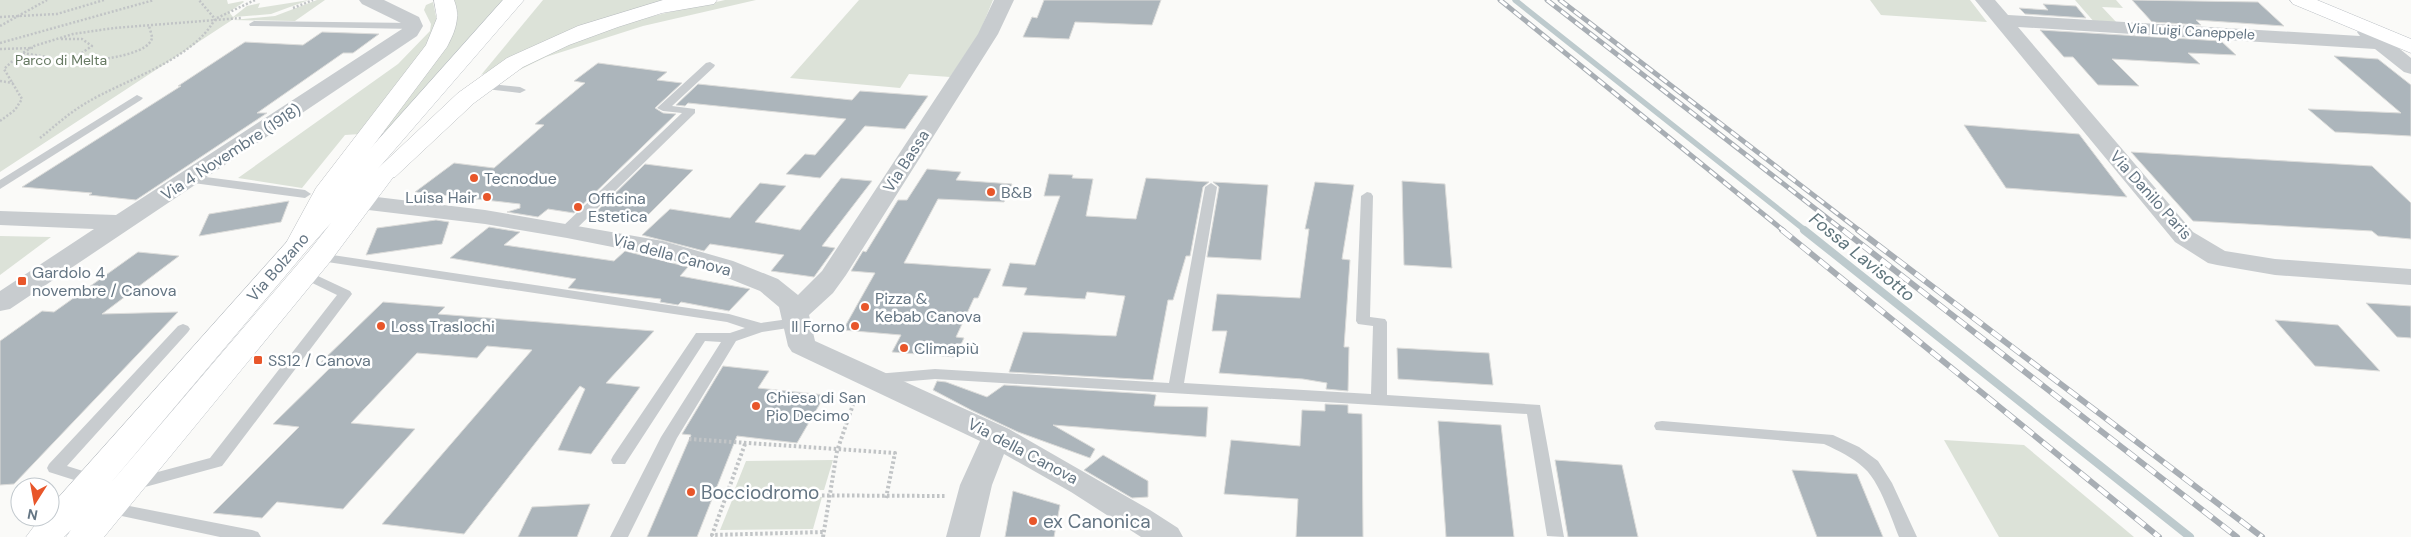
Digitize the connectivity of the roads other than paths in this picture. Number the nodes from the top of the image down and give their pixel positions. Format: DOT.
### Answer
graph roads {
  1 [pos="369,0"];
  2 [pos="444,0"];
  3 [pos="514,0"];
  4 [pos="533,0"];
  5 [pos="684,0"];
  6 [pos="707,0"];
  7 [pos="1004,0"];
  8 [pos="1985,0"];
  9 [pos="2300,0"];
  10 [pos="640,13"];
  11 [pos="2002,20"];
  12 [pos="254,24"];
  13 [pos="2358,24"];
  14 [pos="413,26"];
  15 [pos="2380,43"];
  16 [pos="2411,47"];
  17 [pos="710,64"];
  18 [pos="2411,68"];
  19 [pos="481,86"];
  20 [pos="520,90"];
  21 [pos="137,98"];
  22 [pos="386,172"];
  23 [pos="190,179"];
  24 [pos="0,185"];
  25 [pos="1211,187"];
  26 [pos="305,194"];
  27 [pos="1367,196"];
  28 [pos="371,203"];
  29 [pos="0,218"];
  30 [pos="123,223"];
  31 [pos="567,230"];
  32 [pos="308,258"];
  33 [pos="2411,277"];
  34 [pos="0,303"];
  35 [pos="795,318"];
  36 [pos="760,328"];
  37 [pos="183,329"];
  38 [pos="731,338"];
  39 [pos="867,385"];
  40 [pos="1176,387"];
  41 [pos="1379,399"];
  42 [pos="1662,426"];
  43 [pos="998,436"];
  44 [pos="619,460"];
  45 [pos="93,480"];
  46 [pos="128,485"];
  47 [pos="109,508"];
  48 [pos="1556,536"];
  49 [pos="44,537"];
  50 [pos="84,537"];
  51 [pos="252,537"];
  52 [pos="619,537"];
  53 [pos="963,537"];
  54 [pos="1166,537"];
  55 [pos="1908,537"];
  1 -- 14 [label="street"];
  2 -- 32 [label="main road"];
  3 -- 32 [label="main road, Via Bolzano"];
  4 -- 22 [label="main road, Via Bolzano"];
  5 -- 10 [label="main road"];
  6 -- 10 [label="main road"];
  7 -- 35 [label="street, Via Bassa"];
  8 -- 11 [label="street, Via Danilo Paris"];
  9 -- 13 [label="main road"];
  10 -- 19 [label="main road"];
  11 -- 15 [label="street, Via Luigi Caneppele"];
  11 -- 33 [label="street, Via Danilo Paris"];
  12 -- 14 [label="lane"];
  13 -- 15 [label="street"];
  13 -- 16 [label="main road"];
  14 -- 23 [label="street, Via 4 Novembre (1918)"];
  15 -- 18 [label="street"];
  17 -- 31 [label="lane"];
  19 -- 20 [label="lane"];
  19 -- 22 [label="main road"];
  21 -- 24 [label="lane"];
  22 -- 28 [label="main road, Via Bolzano"];
  23 -- 26 [label="lane"];
  23 -- 30 [label="street, Via 4 Novembre (1918)"];
  25 -- 40 [label="lane"];
  27 -- 41 [label="lane"];
  28 -- 31 [label="street, Via della Canova"];
  28 -- 32 [label="main road, Via Bolzano"];
  29 -- 30 [label="street"];
  30 -- 34 [label="street, Via 4 Novembre (1918)"];
  31 -- 35 [label="street, Via della Canova"];
  32 -- 36 [label="lane"];
  32 -- 45 [label="main road, Via Bolzano"];
  32 -- 46 [label="main road, Via Bolzano"];
  32 -- 46 [label="lane"];
  35 -- 36 [label="lane"];
  35 -- 39 [label="street, Via della Canova"];
  36 -- 38 [label="lane"];
  37 -- 45 [label="lane"];
  38 -- 44 [label="lane"];
  38 -- 52 [label="lane"];
  39 -- 40 [label="lane"];
  39 -- 43 [label="street, Via della Canova"];
  40 -- 41 [label="lane"];
  41 -- 48 [label="lane"];
  42 -- 55 [label="lane"];
  43 -- 53 [label="street"];
  43 -- 54 [label="street, Via della Canova"];
  45 -- 49 [label="main road, Via Bolzano"];
  46 -- 47 [label="main road, Via Bolzano"];
  47 -- 50 [label="main road, Via Bolzano"];
  47 -- 51 [label="lane"];
}
